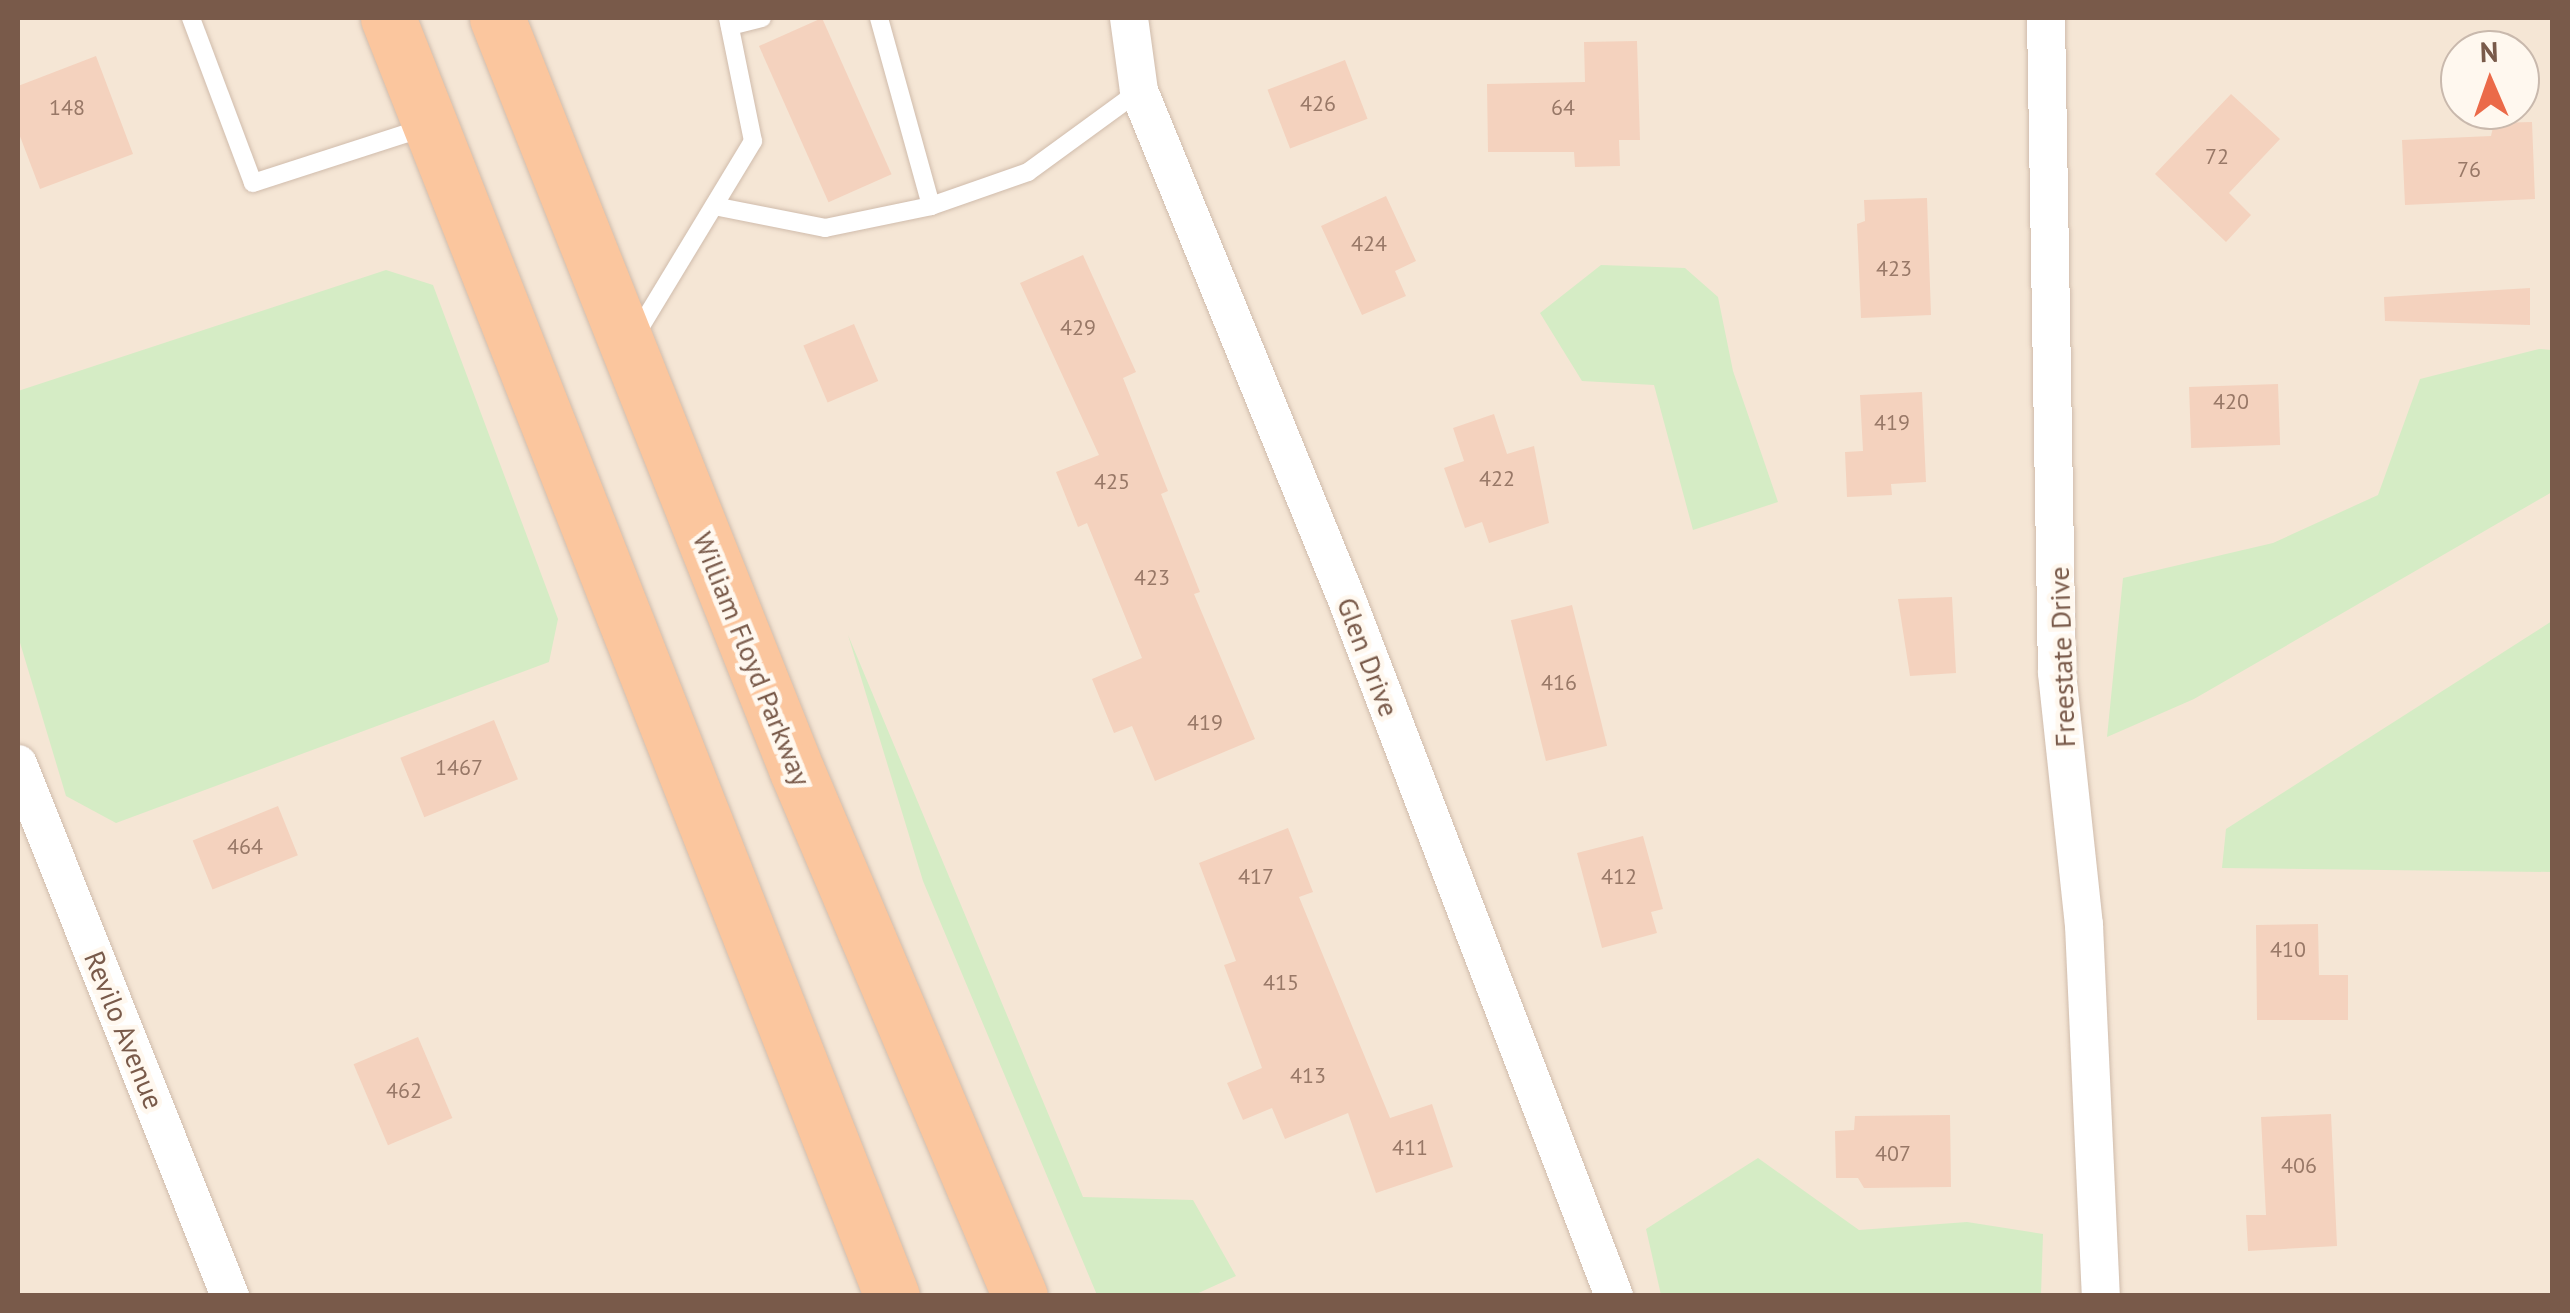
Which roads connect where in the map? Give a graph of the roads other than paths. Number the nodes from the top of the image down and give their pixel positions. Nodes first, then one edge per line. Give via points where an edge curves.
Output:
1 (190, 18) edge
2 (388, 18) edge
3 (497, 18) edge
4 (525, 18) edge
5 (762, 18) edge
6 (879, 18) edge
7 (1129, 18) edge
8 (2046, 18) edge
9 (728, 22) edge
10 (1138, 91) junction
11 (430, 126) junction
12 (545, 140) junction
13 (714, 206) junction
14 (931, 206) junction
15 (627, 350) junction
16 (18, 764) edge
17 (230, 1296) edge
18 (892, 1296) edge
19 (1020, 1296) edge
20 (1614, 1296) edge
21 (2101, 1296) edge

1 - 11 lane via 253,183
2 - 11 highway
3 - 12 highway, William Floyd Parkway
4 - 12 highway
5 - 9 lane
6 - 14 lane
7 - 10 street, Glen Drive
8 - 21 street, Freestate Drive via 2057,673 2084,925
9 - 13 lane via 753,141
10 - 14 lane via 1028,172
10 - 20 street, Glen Drive via 1347,600
11 - 18 highway
12 - 15 highway, William Floyd Parkway
13 - 14 lane via 825,228
13 - 15 lane
15 - 19 highway, William Floyd Parkway
16 - 17 street, Revilo Avenue

